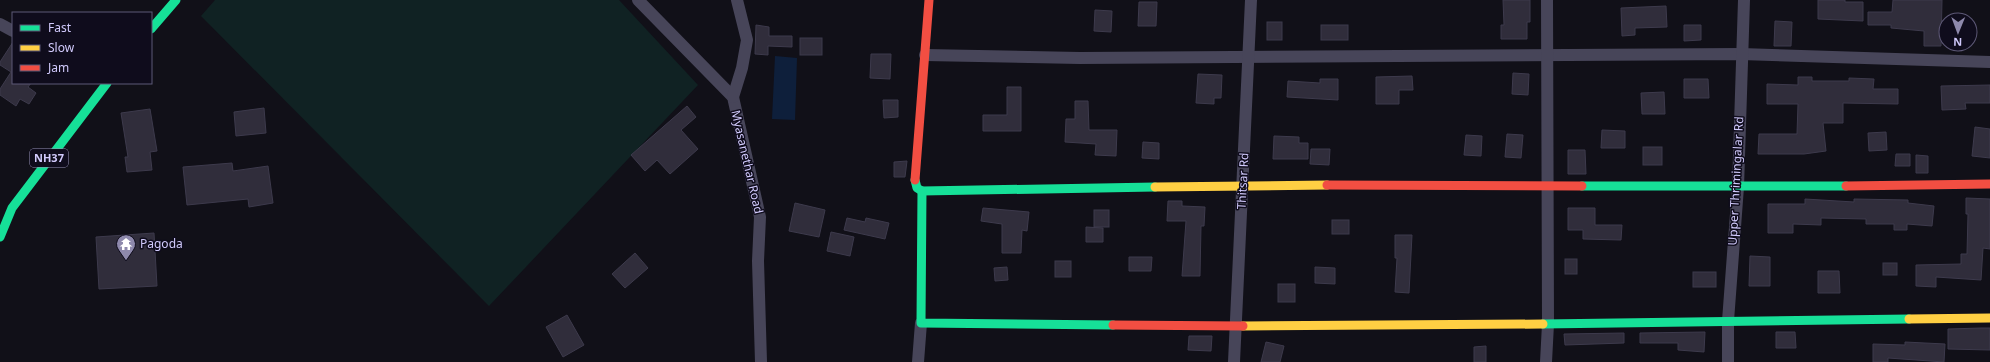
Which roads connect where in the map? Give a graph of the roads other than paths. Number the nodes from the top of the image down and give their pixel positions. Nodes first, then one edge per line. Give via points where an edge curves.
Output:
1 (176, 0) edge
2 (638, 0) edge
3 (737, 0) edge
4 (929, 0) edge
5 (1251, 0) edge
6 (1547, 0) edge
7 (1744, 0) edge
8 (0, 24) edge
9 (152, 28) edge
10 (12, 30) edge
11 (925, 54) junction
12 (1742, 54) junction
13 (1546, 55) junction
14 (1248, 56) junction
15 (1990, 62) edge
16 (104, 84) edge
17 (733, 98) junction
18 (1990, 184) edge
19 (1242, 185) junction
20 (1547, 186) junction
21 (1738, 187) junction
22 (922, 191) junction
23 (0, 201) edge
24 (16, 204) junction
25 (0, 237) edge
26 (1990, 318) edge
27 (1728, 321) junction
28 (921, 322) junction
29 (1548, 324) junction
30 (1236, 326) junction
31 (761, 362) edge
32 (918, 362) edge
33 (1234, 362) edge
34 (1546, 362) edge
35 (1728, 362) edge

1 - 9 main road
2 - 17 street, Myasanethar Road
3 - 17 street via 747,40
4 - 11 main road
5 - 14 street, Thitsar Rd
6 - 13 street
7 - 12 street, Upper Thrimingalar Rd
8 - 10 street
11 - 14 street via 1080,58
11 - 22 main road via 915,183
12 - 13 street
12 - 15 street
12 - 21 street, Upper Thrimingalar Rd
13 - 14 street
13 - 20 street
14 - 19 street, Thitsar Rd
16 - 24 main road, NH37
17 - 31 street, Myasanethar Road via 760,217 758,261
18 - 21 main road
19 - 20 main road
19 - 22 main road
19 - 30 street, Thitsar Rd
20 - 21 main road
20 - 29 street
21 - 27 street, Upper Thrimingalar Rd
22 - 28 main road
23 - 24 street
24 - 25 main road, NH37
26 - 27 main road
27 - 29 main road
27 - 35 street, Upper Thrimingalar Rd
28 - 30 main road
28 - 32 street
29 - 30 main road
29 - 34 street
30 - 33 street, Thitsar Rd

